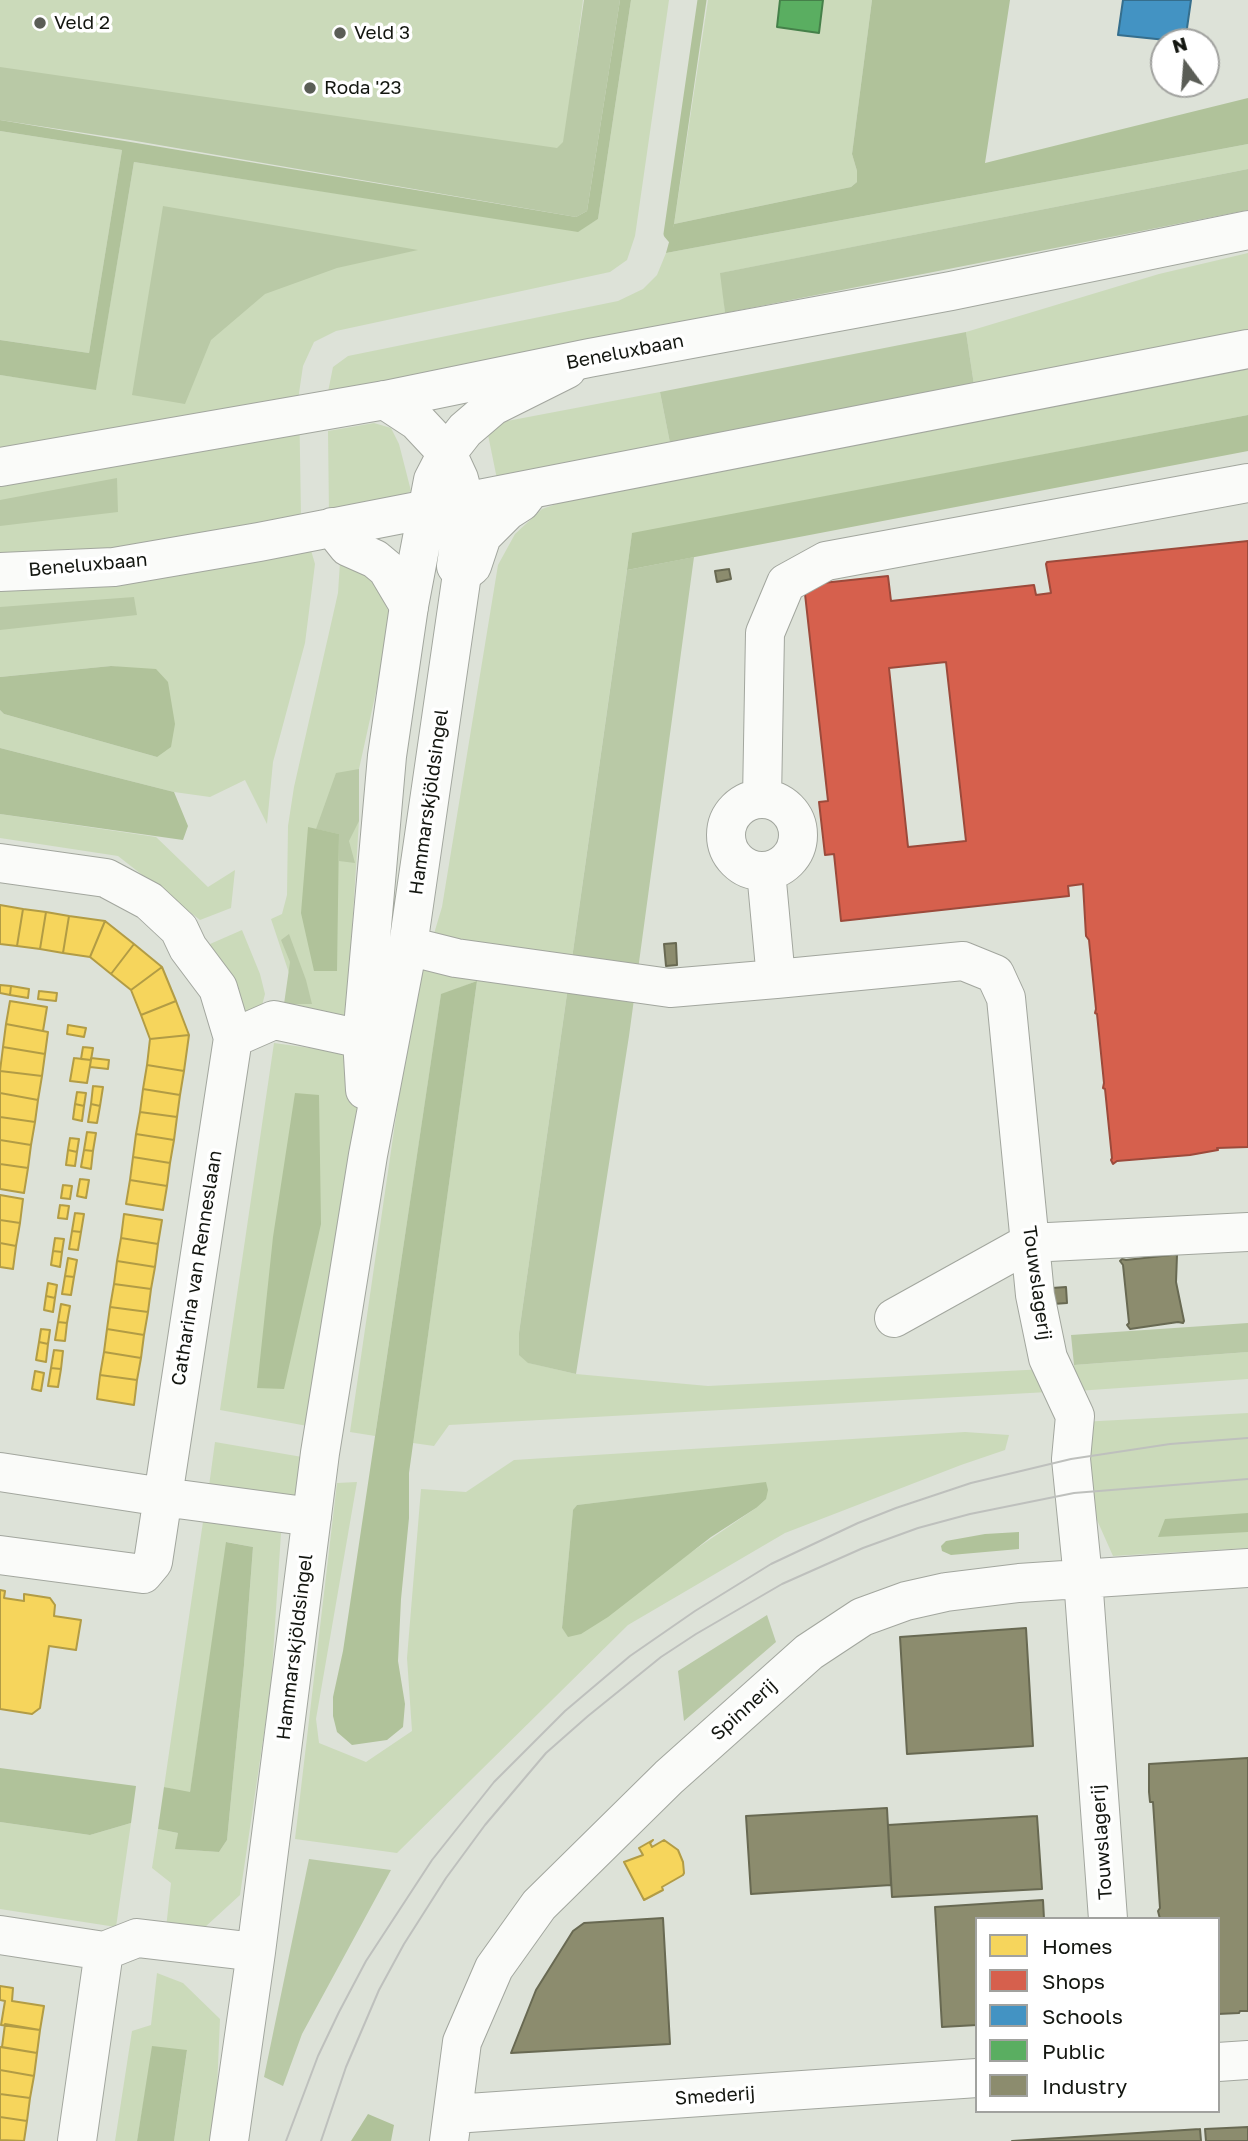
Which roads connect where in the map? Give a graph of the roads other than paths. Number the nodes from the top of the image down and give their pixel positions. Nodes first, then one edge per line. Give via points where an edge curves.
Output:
1 (1248, 230) edge
2 (1248, 349) edge
3 (589, 358) junction
4 (386, 400) junction
5 (447, 453) junction
6 (0, 467) edge
7 (1248, 483) edge
8 (532, 487) junction
9 (465, 502) junction
10 (428, 508) junction
11 (332, 527) junction
12 (0, 572) edge
13 (463, 575) junction
14 (409, 606) junction
15 (762, 799) junction
16 (0, 863) edge
17 (766, 872) junction
18 (408, 946) junction
19 (776, 979) junction
20 (233, 1038) junction
21 (375, 1042) junction
22 (1248, 1232) edge
23 (1030, 1244) junction
24 (894, 1318) dead end
25 (0, 1472) edge
26 (163, 1497) junction
27 (312, 1517) junction
28 (0, 1555) edge
29 (1248, 1568) edge
30 (1083, 1578) junction
31 (1108, 1917) edge
32 (0, 1935) edge
33 (104, 1951) junction
34 (256, 1952) junction
35 (1248, 2060) edge
36 (1220, 2062) edge
37 (975, 2078) edge
38 (452, 2128) edge
39 (77, 2141) edge
40 (229, 2141) edge

1 - 3 street, Beneluxbaan
2 - 8 street, Beneluxbaan
3 - 4 street, Beneluxbaan
3 - 5 street, Hammarskjöldsingel via 493,406
4 - 5 street, Hammarskjöldsingel via 417,421
4 - 6 street, Beneluxbaan
5 - 9 street, Hammarskjöldsingel
5 - 10 street, Hammarskjöldsingel via 433,480
7 - 15 street via 826,561 786,583 765,633
8 - 9 street, Beneluxbaan
8 - 13 street via 482,536 472,566
9 - 10 street, Beneluxbaan
9 - 13 street, Hammarskjöldsingel via 456,566
10 - 11 street, Beneluxbaan
10 - 14 street, Hammarskjöldsingel
11 - 12 street, Beneluxbaan via 114,567
11 - 14 street via 348,547 387,569
13 - 18 street, Hammarskjöldsingel
14 - 21 street, Hammarskjöldsingel via 387,755
15 - 17 street via 790,811 799,838 788,861
15 - 17 street via 747,802 733,813 725,834 727,846 740,864
16 - 20 street, Catharina van Renneslaan via 106,878 149,901 179,929 218,988
17 - 19 street
18 - 19 street, Touwslagerij via 456,958 670,988
18 - 21 street, Hammarskjöldsingel
19 - 23 street, Touwslagerij via 962,961 995,974 1006,998
20 - 21 street via 275,1020
20 - 26 street, Catharina van Renneslaan
21 - 27 street, Hammarskjöldsingel via 368,1154
22 - 23 street
23 - 24 street
23 - 30 street, Touwslagerij via 1048,1358 1075,1416 1071,1459
25 - 26 street
26 - 27 street
26 - 28 street, Catharina van Renneslaan via 153,1562 144,1574
27 - 34 street, Hammarskjöldsingel
29 - 30 street, Spinnerij
30 - 31 street, Touwslagerij
30 - 38 street, Spinnerij via 970,1589 906,1601 862,1617 809,1652 669,1777 539,1905 494,1968 462,2042
32 - 33 street
33 - 34 street via 137,1938
33 - 39 street
34 - 40 street, Hammarskjöldsingel
35 - 36 street
37 - 38 street, Smederij

